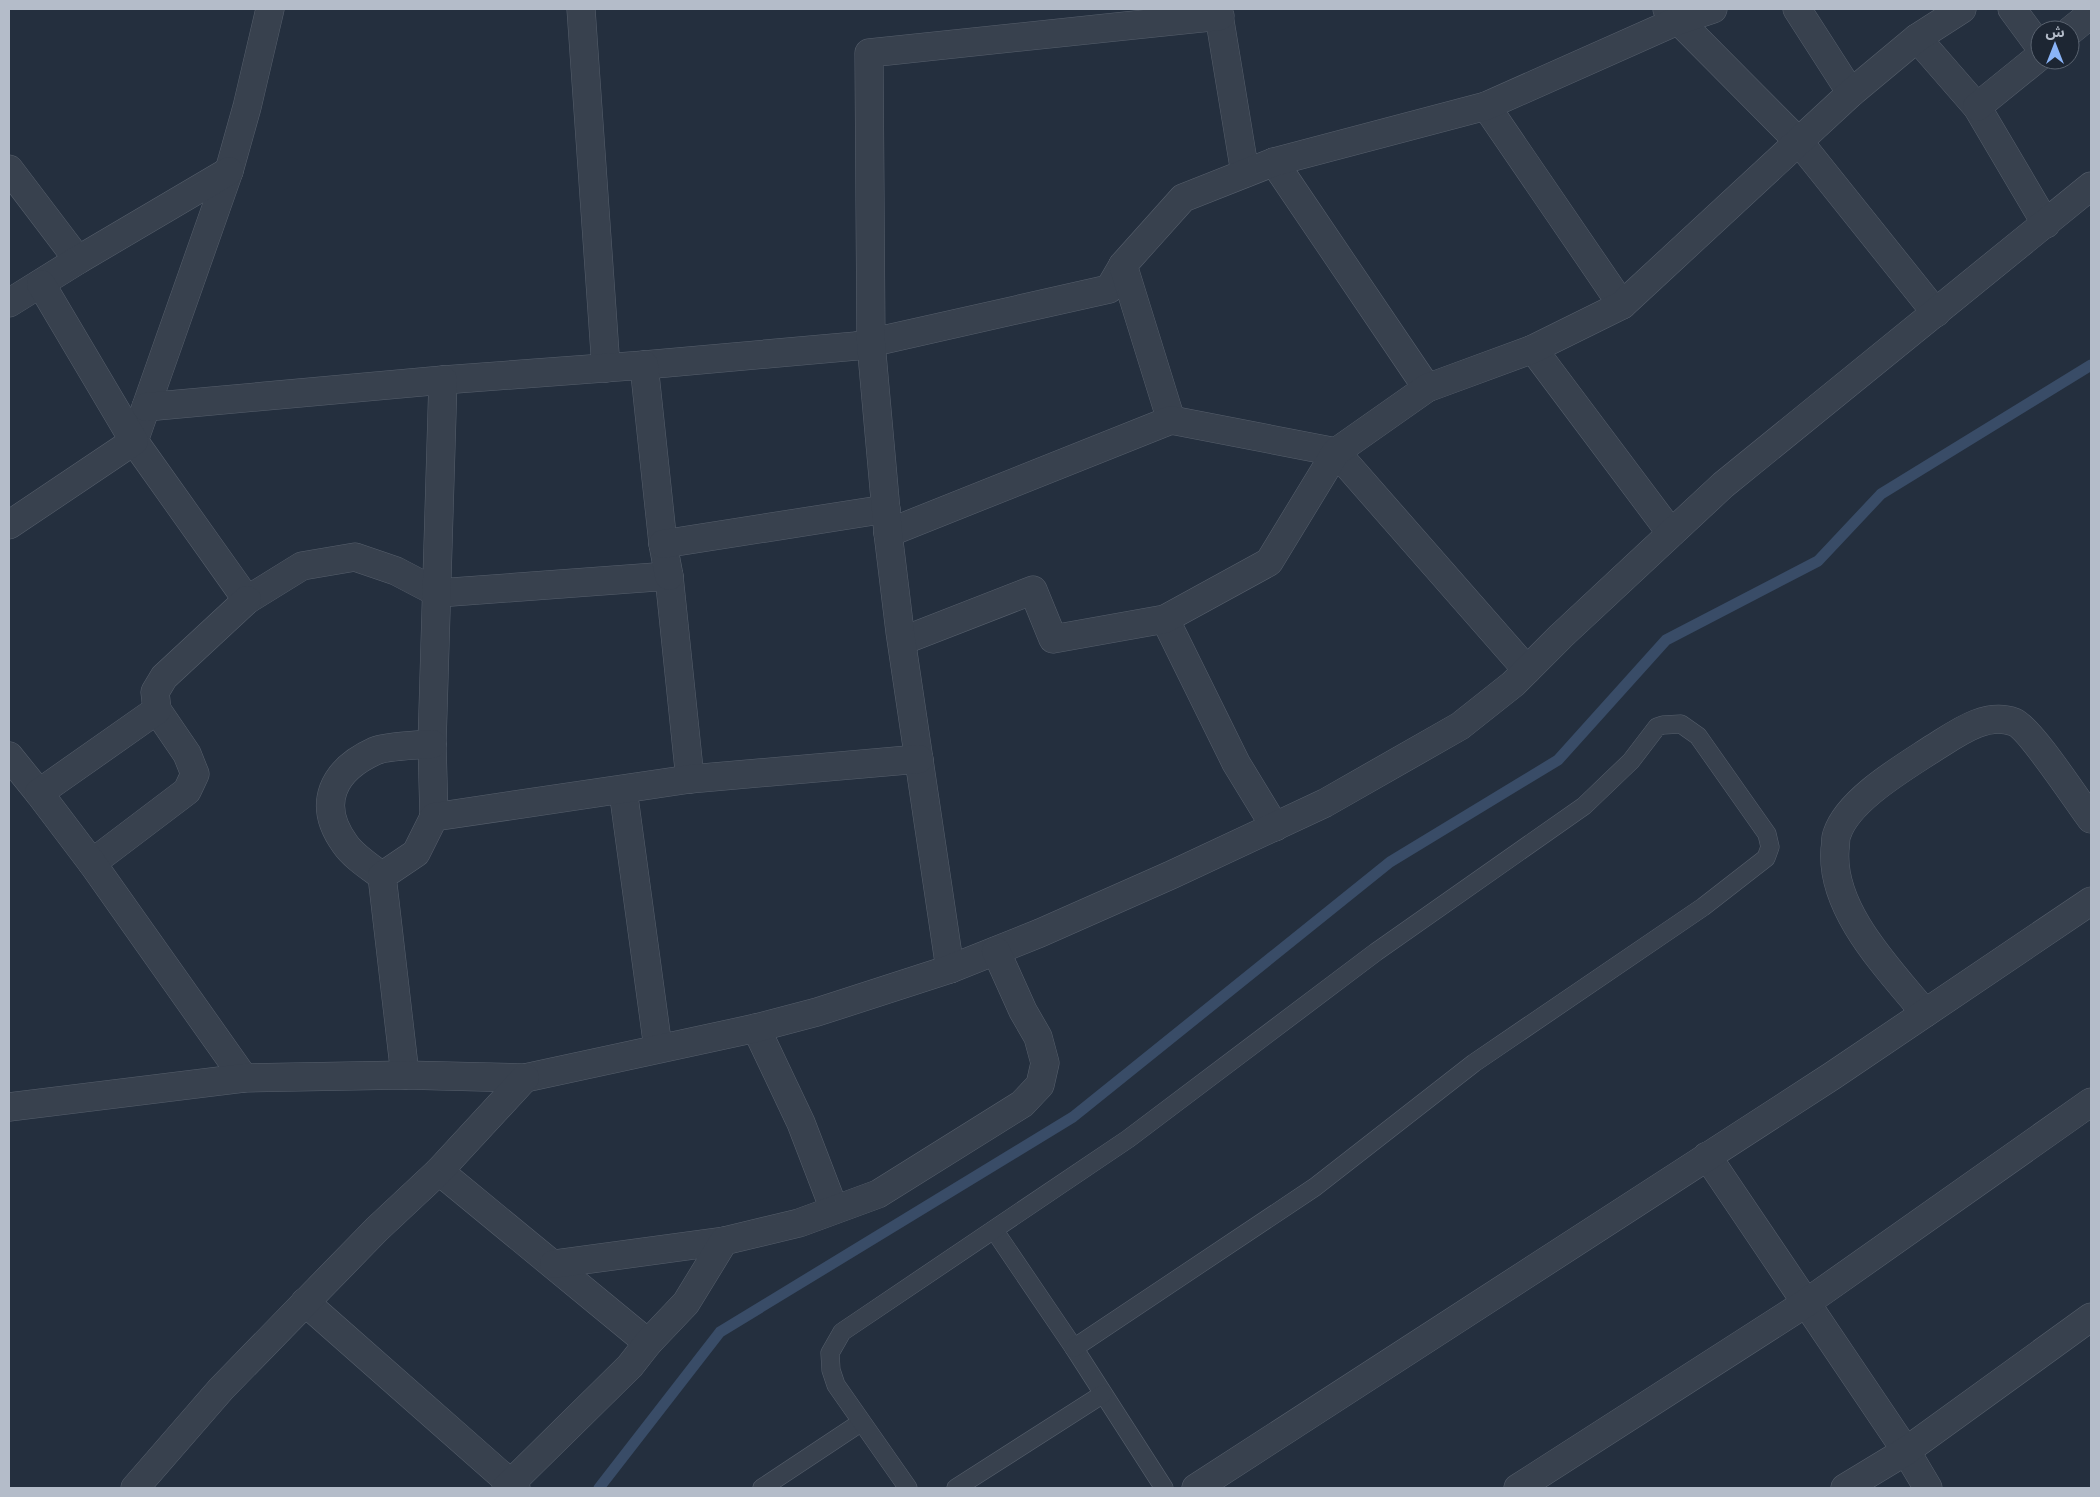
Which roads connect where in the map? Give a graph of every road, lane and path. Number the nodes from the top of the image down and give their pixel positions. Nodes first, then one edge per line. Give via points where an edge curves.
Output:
1 (270, 9) edge
2 (582, 9) edge
3 (1713, 9) edge
4 (1796, 9) edge
5 (1962, 9) edge
6 (2012, 9) edge
7 (1219, 13) edge
8 (2091, 14) edge
9 (1672, 15) edge
10 (2080, 23) edge
11 (2030, 33) edge
12 (1917, 38) junction
13 (2030, 64) edge
14 (1851, 93) junction
15 (1486, 106) junction
16 (1977, 107) junction
17 (1800, 143) junction
18 (1274, 162) junction
19 (9, 169) edge
20 (229, 171) junction
21 (1245, 173) junction
22 (2091, 186) edge
23 (2046, 224) junction
24 (78, 260) junction
25 (1124, 265) junction
26 (41, 284) junction
27 (9, 303) edge
28 (1622, 305) junction
29 (1936, 313) junction
30 (871, 343) junction
31 (1533, 349) junction
32 (644, 365) junction
33 (606, 368) junction
34 (443, 380) junction
35 (1427, 388) junction
36 (146, 407) junction
37 (1171, 420) junction
38 (134, 441) junction
39 (1336, 452) junction
40 (887, 521) junction
41 (9, 525) edge
42 (1671, 533) junction
43 (663, 544) junction
44 (670, 576) junction
45 (438, 593) junction
46 (247, 600) junction
47 (1165, 619) junction
48 (902, 641) junction
49 (1527, 670) junction
50 (157, 710) junction
51 (432, 744) junction
52 (9, 756) edge
53 (919, 759) junction
54 (690, 779) junction
55 (623, 790) junction
56 (39, 793) junction
57 (434, 817) junction
58 (2091, 819) edge
59 (1275, 827) junction
60 (92, 863) junction
61 (382, 876) junction
62 (2091, 901) edge
63 (996, 951) junction
64 (950, 969) junction
65 (1926, 1013) junction
66 (756, 1028) junction
67 (658, 1048) junction
68 (405, 1075) junction
69 (244, 1078) junction
70 (525, 1078) junction
71 (2091, 1102) edge
72 (9, 1106) edge
73 (1708, 1156) junction
74 (439, 1171) junction
75 (834, 1209) junction
76 (994, 1230) junction
77 (724, 1241) junction
78 (554, 1264) junction
79 (305, 1302) junction
80 (1806, 1303) junction
81 (2091, 1317) edge
82 (648, 1343) junction
83 (1074, 1348) junction
84 (1103, 1394) junction
85 (860, 1423) junction
86 (1906, 1451) junction
87 (511, 1487) edge
88 (135, 1488) edge
89 (762, 1488) edge
90 (908, 1488) edge
91 (956, 1488) edge
92 (1164, 1488) edge
93 (1196, 1488) edge
94 (1518, 1488) edge
95 (1845, 1488) edge
96 (1928, 1488) edge

1 - 20 street
2 - 33 street
3 - 9 street
4 - 14 street
5 - 12 street
6 - 11 street
7 - 21 street
7 - 30 street via 870,53
8 - 10 street
9 - 15 street
9 - 17 street
12 - 14 street
12 - 16 street
13 - 16 street
14 - 17 street
15 - 18 street
15 - 28 street
16 - 23 street
17 - 28 street
17 - 29 street
18 - 21 street
18 - 35 street
19 - 24 street
20 - 24 street
20 - 36 street
21 - 25 street via 1183,198
22 - 23 street
23 - 29 street
24 - 26 street
25 - 30 street via 1108,289
25 - 37 street
26 - 27 street
26 - 38 street
28 - 31 street
29 - 42 street via 1723,485
30 - 32 street
30 - 40 street
31 - 35 street
31 - 42 street
32 - 33 street
32 - 43 street
33 - 34 street
34 - 36 street
34 - 45 street
35 - 39 street
36 - 38 street
37 - 39 street
37 - 40 street
38 - 41 street
38 - 46 street
39 - 47 street via 1270,562
39 - 49 street
40 - 43 street
40 - 48 street
42 - 49 street
43 - 44 street
44 - 45 street
44 - 54 street
45 - 46 street via 396,571 355,557 302,566
45 - 51 street
46 - 50 street via 164,677 155,692
47 - 48 street via 1053,639 1034,590
47 - 59 street via 1236,763
48 - 53 street
49 - 59 street via 1460,726 1326,803
50 - 56 street
50 - 60 street via 187,754 196,774 187,791
51 - 57 street
51 - 61 street via 376,750 342,772 330,796 330,817 345,845
52 - 56 street
53 - 54 street
53 - 64 street
54 - 55 street
55 - 57 street
55 - 67 street
56 - 60 street
57 - 61 street via 416,853
58 - 65 street via 2036,743 2016,722 1996,718 1966,728 1883,780 1850,812 1836,834 1834,862 1841,895 1871,946
59 - 63 street
60 - 69 street
61 - 68 street
62 - 65 street
63 - 64 street
63 - 75 street via 1038,1037 1045,1062 1040,1085 1022,1104 933,1162 878,1194
64 - 66 street
65 - 73 street
66 - 67 street
66 - 75 street via 801,1123
67 - 70 street
68 - 69 street
68 - 70 street
69 - 72 street
70 - 74 street
71 - 80 street
73 - 80 street
73 - 93 street
74 - 78 street
74 - 79 street
75 - 77 street via 798,1223
76 - 83 lane
76 - 83 lane via 1128,1140 1376,952 1584,806 1631,761 1657,727 1681,724 1698,736 1767,834 1770,847 1766,858 1710,902 1474,1062 1315,1187
76 - 85 lane via 842,1332 830,1353 831,1370 836,1385
77 - 78 street
77 - 82 street via 686,1303
78 - 82 street
79 - 87 street
79 - 88 street via 221,1389
80 - 86 street
80 - 94 street
81 - 86 street
82 - 87 street via 630,1366
83 - 84 lane
84 - 91 lane
84 - 92 lane
85 - 89 lane
85 - 90 lane
86 - 95 street
86 - 96 street

